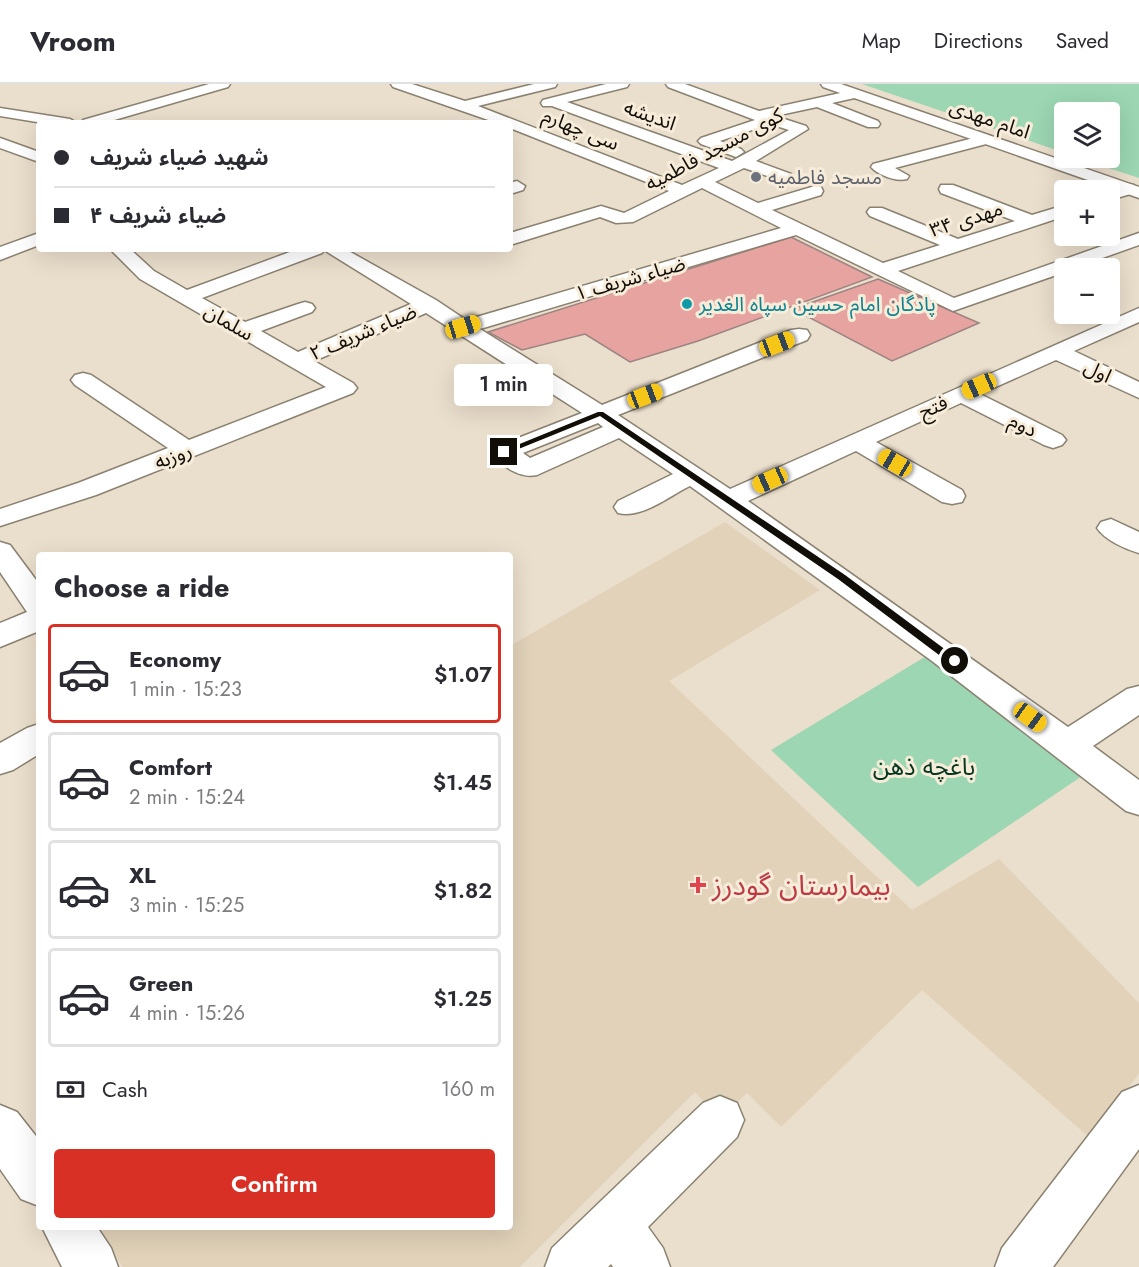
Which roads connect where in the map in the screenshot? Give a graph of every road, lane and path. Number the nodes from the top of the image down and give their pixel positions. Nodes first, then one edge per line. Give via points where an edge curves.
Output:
1 (223, 84) edge
2 (398, 84) edge
3 (550, 84) edge
4 (621, 84) edge
5 (673, 84) edge
6 (828, 84) edge
7 (725, 87) dead end
8 (695, 93) junction
9 (854, 94) junction
10 (554, 102) junction
11 (817, 102) junction
12 (464, 105) junction
13 (3, 114) edge
14 (496, 118) junction
15 (763, 118) junction
16 (48, 120) edge
17 (98, 120) edge
18 (501, 120) edge
19 (713, 124) dead end
20 (873, 124) dead end
21 (513, 125) edge
22 (734, 130) junction
23 (985, 140) junction
24 (0, 143) edge
25 (36, 156) edge
26 (742, 162) junction
27 (901, 176) dead end
28 (785, 177) dead end
29 (702, 182) junction
30 (947, 189) dead end
31 (683, 191) junction
32 (815, 191) dead end
33 (1134, 191) edge
34 (756, 209) junction
35 (876, 212) dead end
36 (1054, 214) edge
37 (1032, 221) junction
38 (797, 229) junction
39 (513, 237) edge
40 (1139, 239) edge
41 (36, 240) edge
42 (957, 246) junction
43 (122, 252) edge
44 (307, 252) edge
45 (337, 252) edge
46 (0, 254) edge
47 (881, 270) junction
48 (186, 297) junction
49 (429, 304) junction
50 (305, 308) dead end
51 (1139, 314) edge
52 (463, 327) junction
53 (244, 330) junction
54 (800, 335) dead end
55 (1056, 351) junction
56 (297, 360) junction
57 (83, 380) dead end
58 (345, 388) joint
59 (1139, 391) edge
60 (961, 394) junction
61 (610, 420) junction
62 (1053, 440) dead end
63 (856, 441) junction
64 (188, 450) junction
65 (691, 475) junction
66 (952, 496) dead end
67 (727, 500) junction
68 (628, 507) dead end
69 (0, 518) edge
70 (1111, 528) dead end
71 (1139, 544) edge
72 (0, 551) edge
73 (36, 602) edge
74 (36, 620) edge
75 (0, 636) edge
76 (1139, 698) edge
77 (36, 739) edge
78 (1068, 745) junction
79 (0, 760) edge
80 (1139, 800) edge
81 (1139, 1109) edge
82 (720, 1120) dead end
83 (0, 1129) edge
84 (36, 1177) edge
85 (615, 1223) junction
86 (70, 1230) edge
87 (92, 1267) edge
88 (571, 1267) edge
89 (644, 1267) edge
90 (1021, 1267) edge

1 - 17 street
2 - 12 street, سی چهارم
3 - 12 street
4 - 10 street
5 - 8 street
6 - 9 street, امام مهدی
7 - 8 street
8 - 15 street
9 - 11 street, کوی مسجد فاطمیه
9 - 23 street, امام مهدی
10 - 14 street
10 - 26 street, اندیشه
11 - 15 street, کوی مسجد فاطمیه
11 - 20 street
12 - 14 street, سی چهارم
13 - 16 street
14 - 18 street, سی چهارم
15 - 22 street
15 - 26 street, کوی مسجد فاطمیه via 801,129
19 - 22 street
21 - 31 street, سی چهارم
22 - 26 street via 706,141
23 - 27 street via 879,167
23 - 33 street, امام مهدی
24 - 25 street
26 - 28 street
26 - 29 street, کوی مسجد فاطمیه
29 - 31 street, کوی مسجد فاطمیه
29 - 34 street
30 - 37 street
31 - 39 street, کوی مسجد فاطمیه via 627,218 601,211
32 - 34 street
34 - 38 street
35 - 42 street
36 - 37 street, مهدی ۳۴
37 - 42 street, مهدی ۳۴
38 - 47 street
38 - 52 street, ضیاء شریف ۱
40 - 47 street via 956,305
41 - 46 street
42 - 47 street, مهدی ۳۴
43 - 48 street, سلمان via 147,275
44 - 48 street
45 - 49 street
48 - 53 street, سلمان
49 - 52 street
49 - 56 street, ضیاء شریف ۲
50 - 53 street
51 - 55 street, فتح
52 - 61 street
53 - 56 street, سلمان
54 - 61 street
55 - 59 street, اول
55 - 60 street, فتح
56 - 58 street, سلمان
57 - 64 street
58 - 64 street, روزبه
60 - 62 street, دوم
60 - 63 street, فتح
61 - 65 street
63 - 66 street
63 - 67 street, فتح
64 - 69 street, روزبه
65 - 67 street
65 - 68 street
67 - 78 street via 842,577
70 - 71 street
72 - 73 street
74 - 75 street
76 - 78 street
77 - 79 street
78 - 80 street
81 - 90 street
82 - 85 street
83 - 84 street
85 - 88 street
85 - 89 street
86 - 87 street

